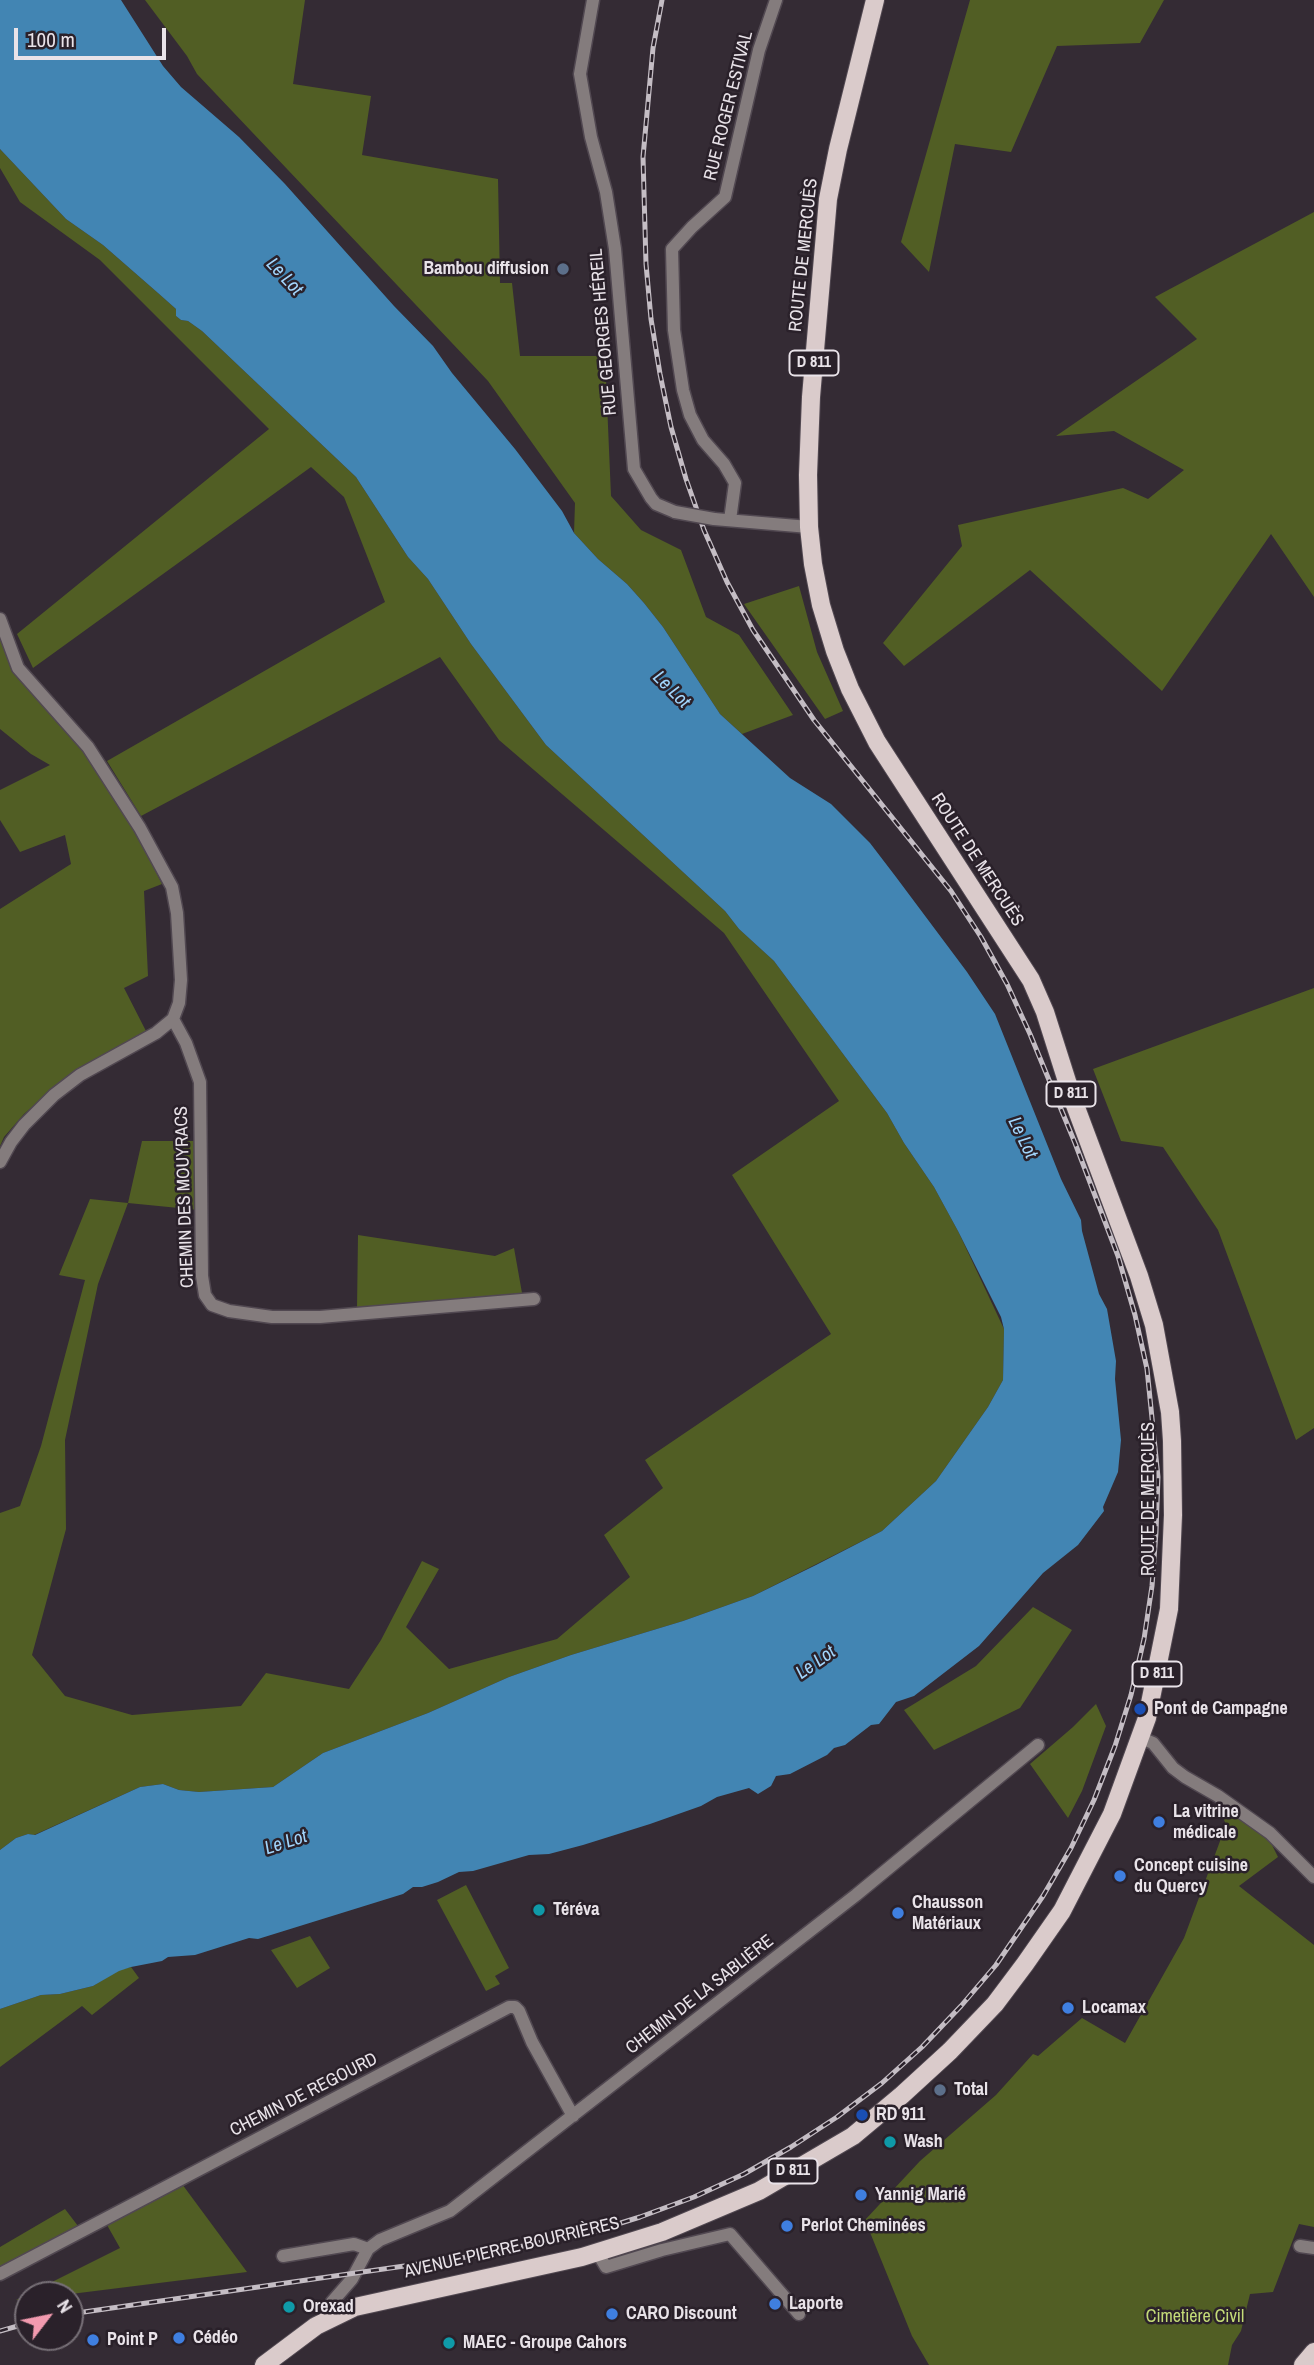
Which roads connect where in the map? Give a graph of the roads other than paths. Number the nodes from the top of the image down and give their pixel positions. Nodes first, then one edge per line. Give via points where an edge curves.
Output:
1 (593, 0) edge
2 (776, 0) edge
3 (875, 0) edge
4 (730, 520) junction
5 (809, 527) junction
6 (0, 619) edge
7 (173, 1019) junction
8 (0, 1162) edge
9 (534, 1299) dead end
10 (1142, 1738) junction
11 (1038, 1745) dead end
12 (1314, 1877) edge
13 (573, 2116) junction
14 (1300, 2246) dead end
15 (1314, 2248) edge
16 (368, 2249) junction
17 (597, 2252) junction
18 (283, 2256) dead end
19 (0, 2274) edge
20 (352, 2279) junction
21 (355, 2307) junction
22 (799, 2314) dead end
23 (329, 2318) junction
24 (1314, 2352) edge
25 (264, 2365) edge
26 (1303, 2365) edge

1 - 4 street, RUE GEORGES HÉREIL, bridge via 580,74 615,249 634,468 656,504 675,512
2 - 4 street, RUE ROGER ESTIVAL via 759,50 725,197 672,249 674,330 683,390 690,415 735,483
3 - 5 main road, ROUTE DE MERCUÈS / D 811 via 828,199 811,397
4 - 5 street, RUE GEORGES HÉREIL
5 - 10 main road, ROUTE DE MERCUÈS / D 811 via 821,605 850,689 877,742 1031,980 1154,1325 1170,1412 1173,1515 1169,1609
6 - 7 street via 18,668 88,747 172,887 181,980
7 - 8 street via 54,1095 24,1125
7 - 9 street, CHEMIN DES MOUYRACS via 200,1082 202,1276 212,1305 272,1317 320,1317
10 - 12 street via 1153,1743 1185,1777 1270,1833
10 - 17 main road, AVENUE PIERRE BOURRIÈRES / D 811 via 1112,1815 1062,1911 995,2004 930,2071 853,2136 759,2191 662,2232
11 - 13 street, CHEMIN DE LA SABLIÈRE via 856,1895
13 - 16 street, CHEMIN DE LA SABLIÈRE via 450,2211
13 - 19 street, CHEMIN DE REGOURD via 519,2011 509,2007
14 - 15 street
16 - 18 street via 354,2245
16 - 20 street
17 - 21 main road, AVENUE PIERRE BOURRIÈRES / D 811
17 - 22 street via 606,2267 730,2234
20 - 21 street
20 - 23 street via 332,2302
21 - 23 main road, AVENUE PIERRE BOURRIÈRES / D 811
23 - 25 main road, AVENUE PIERRE BOURRIÈRES / D 811
24 - 26 main road

